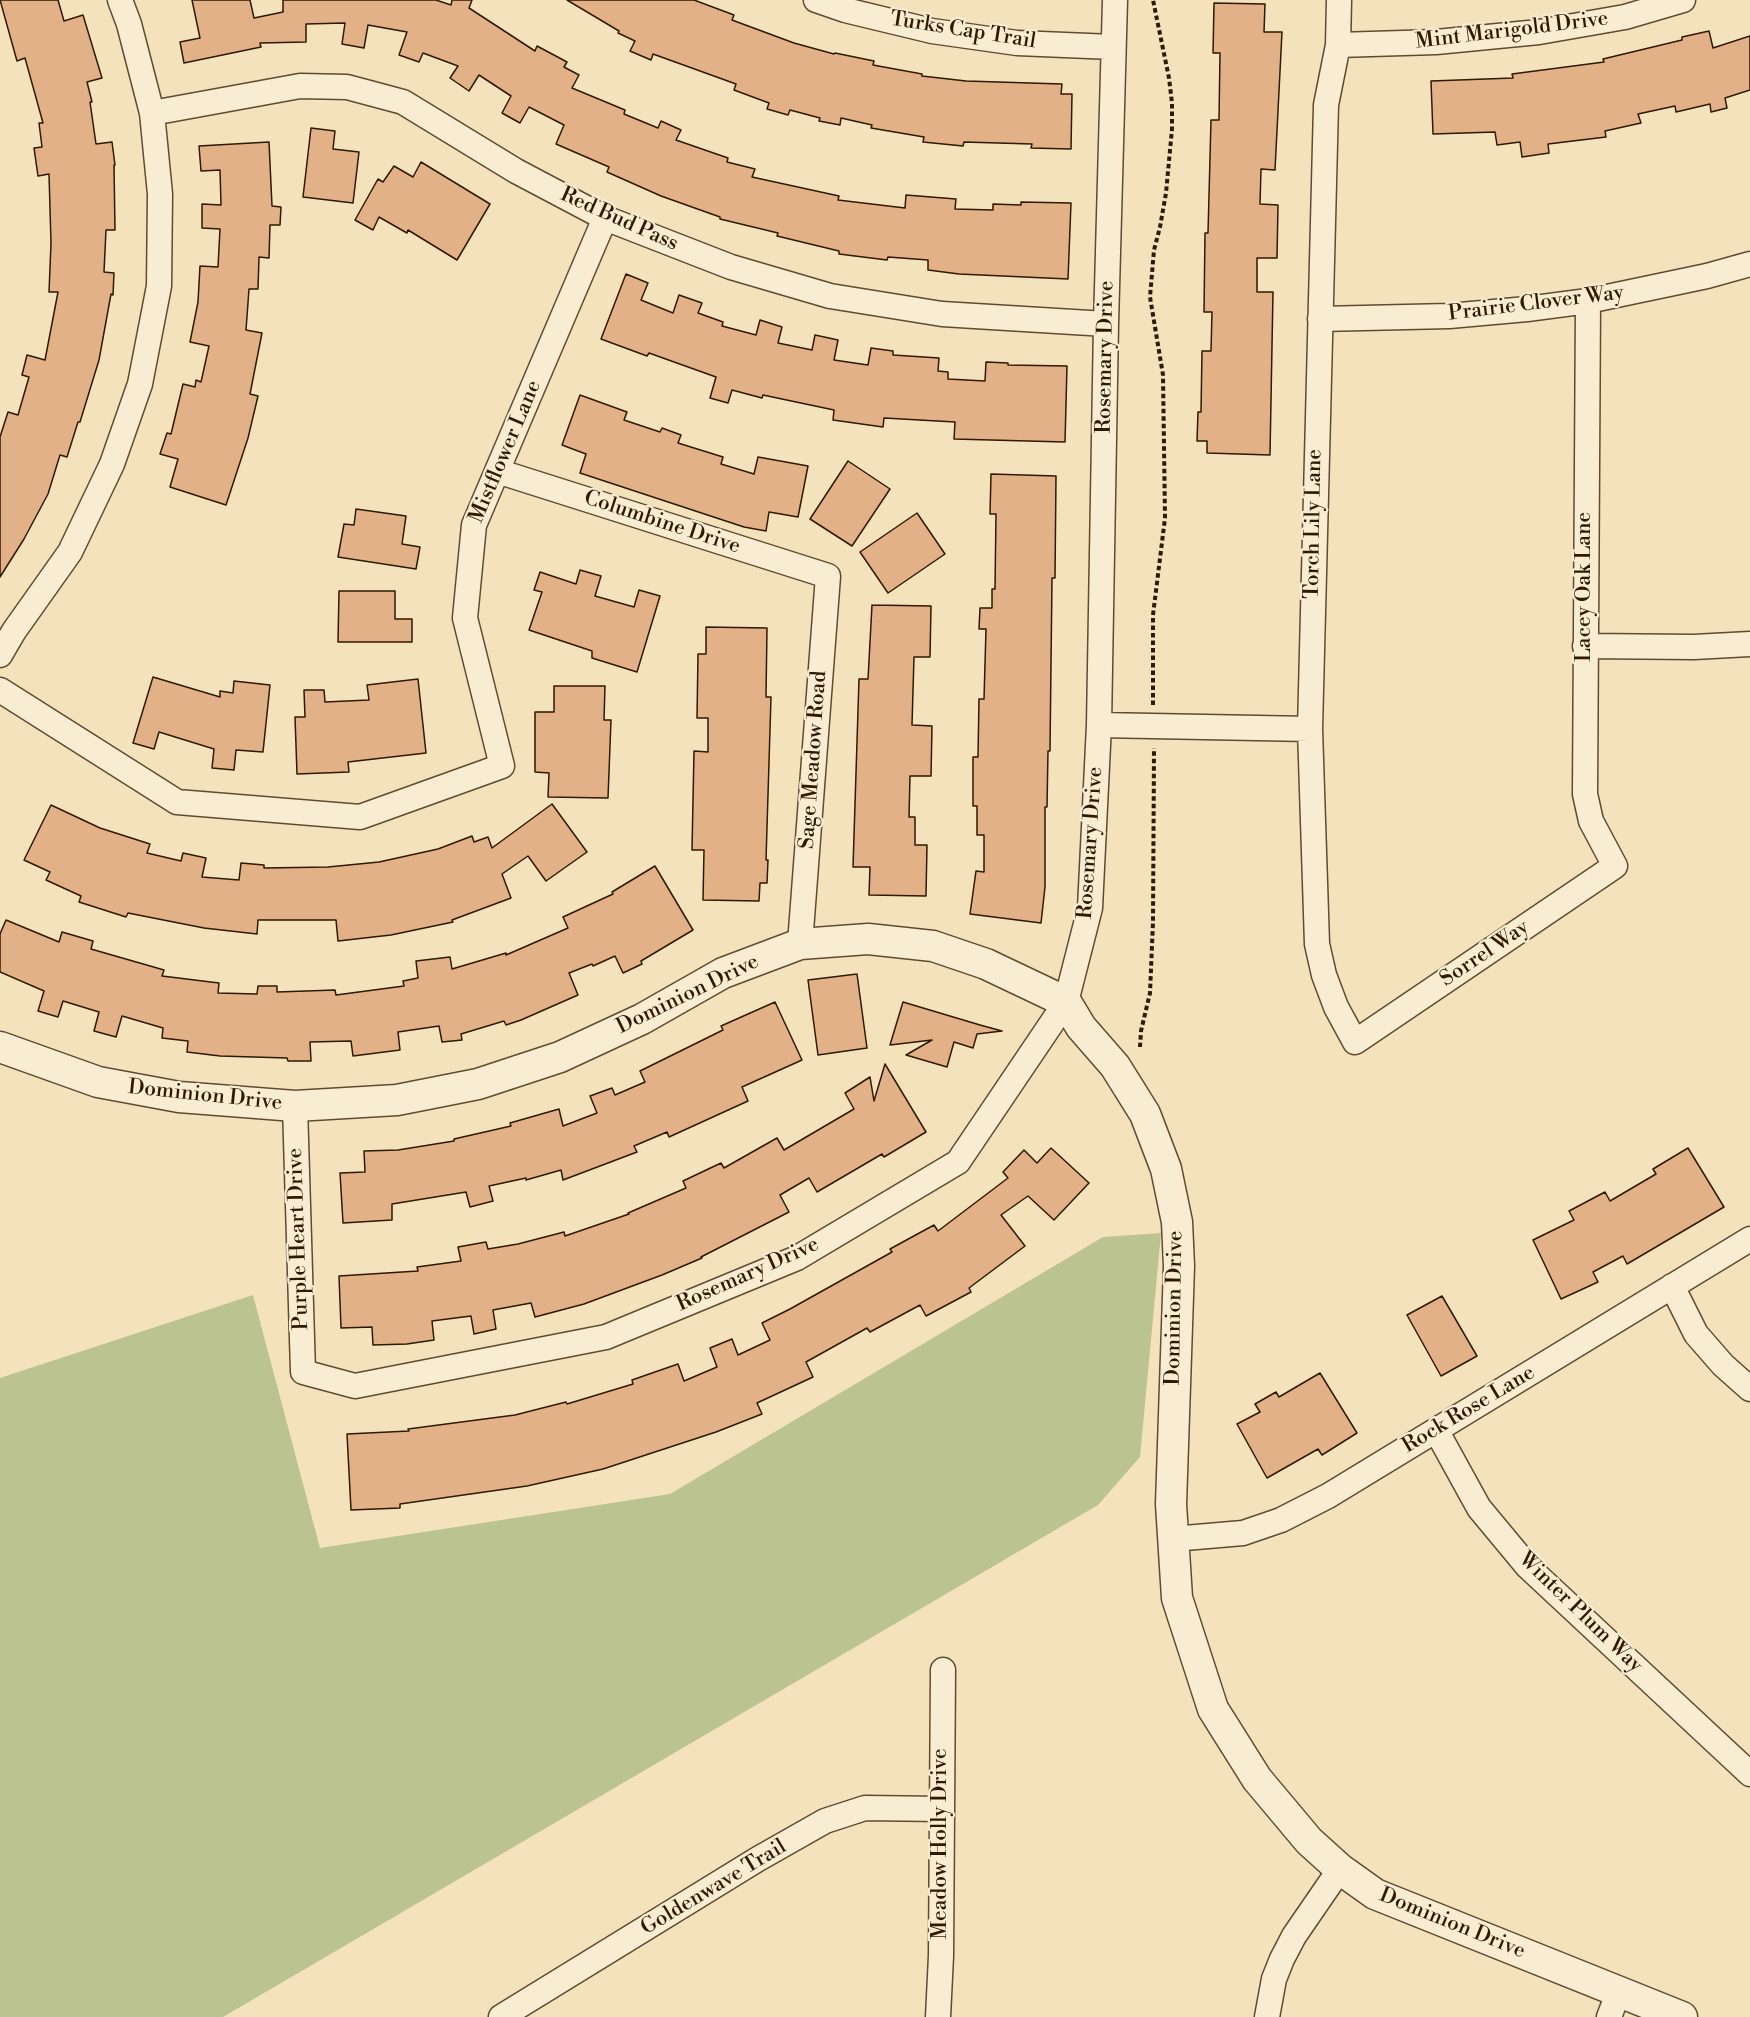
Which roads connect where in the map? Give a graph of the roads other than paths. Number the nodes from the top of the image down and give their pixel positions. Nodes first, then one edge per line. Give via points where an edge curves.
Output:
1 (120, 0) edge
2 (816, 0) edge
3 (1115, 0) edge
4 (1339, 0) edge
5 (1683, 0) edge
6 (1338, 45) junction
7 (1113, 47) junction
8 (152, 113) junction
9 (605, 218) junction
10 (1750, 264) edge
11 (1588, 300) junction
12 (1320, 319) junction
13 (1106, 324) junction
14 (497, 471) junction
15 (828, 576) joint
16 (1750, 644) edge
17 (1585, 646) junction
18 (0, 656) edge
19 (0, 690) edge
20 (1099, 725) junction
21 (1310, 729) junction
22 (1615, 866) joint
23 (800, 944) junction
24 (1066, 1002) junction
25 (1355, 1042) joint
26 (0, 1047) edge
27 (295, 1106) junction
28 (1750, 1239) edge
29 (1672, 1286) junction
30 (303, 1372) joint
31 (1750, 1389) edge
32 (1436, 1430) junction
33 (1173, 1539) junction
34 (943, 1670) dead end
35 (1750, 1774) edge
36 (942, 1809) junction
37 (1340, 1869) junction
38 (1614, 2004) edge
39 (501, 2017) edge
40 (938, 2017) edge
41 (1267, 2017) edge
42 (1682, 2017) edge

1 - 8 street
2 - 7 street, Turks Cap Trail via 932,31 1017,43
3 - 7 street, Rosemary Drive
4 - 6 street, Torch Lily Lane
5 - 6 street, Mint Marigold Drive via 1625,17 1539,32 1436,42
6 - 12 street, Torch Lily Lane via 1326,105
7 - 13 street, Rosemary Drive
8 - 9 street, Red Bud Pass via 300,86 347,87 403,102 516,171
8 - 18 street via 160,194 159,286 140,384 112,464 70,552
9 - 13 street, Red Bud Pass via 731,267 830,296 942,315
9 - 14 street, Mistflower Lane
10 - 11 street, Prairie Clover Way
11 - 12 street, Prairie Clover Way via 1449,316
11 - 17 street, Lacey Oak Lane
12 - 21 street, Torch Lily Lane
13 - 20 street, Rosemary Drive
14 - 15 street, Columbine Drive
14 - 19 street, Mistflower Lane via 474,525 465,618 502,766 360,817 177,802
15 - 23 street, Sage Meadow Road
16 - 17 street
17 - 22 street, Lacey Oak Lane via 1585,794 1591,821
20 - 21 street
20 - 24 street, Rosemary Drive via 1090,908
21 - 25 street, Torch Lily Lane via 1317,944 1336,1007
22 - 25 street, Sorrel Way
23 - 24 street, Dominion Drive via 868,939 933,946 986,964
23 - 27 street, Dominion Drive via 723,973 642,1019 560,1057 478,1084 397,1100
24 - 30 street, Rosemary Drive via 958,1162 797,1258 606,1337 355,1386
24 - 33 street, Dominion Drive via 1081,1027 1115,1066 1145,1114 1166,1169 1173,1201 1179,1266
26 - 27 street, Dominion Drive via 98,1082 179,1097
27 - 30 street, Purple Heart Drive
28 - 29 street, Rock Rose Lane
29 - 31 street via 1696,1334
29 - 32 street, Rock Rose Lane
32 - 33 street, Rock Rose Lane via 1281,1520 1243,1533
32 - 35 street, Winter Plum Way via 1479,1508 1528,1567
33 - 37 street, Dominion Drive via 1177,1598 1213,1709 1257,1779 1309,1840
34 - 36 street, Meadow Holly Drive
36 - 39 street, Goldenwave Trail via 866,1808 825,1821
36 - 40 street, Meadow Holly Drive
37 - 38 street, Dominion Drive via 1376,1894
37 - 41 street via 1282,1959
38 - 42 street, Dominion Drive

